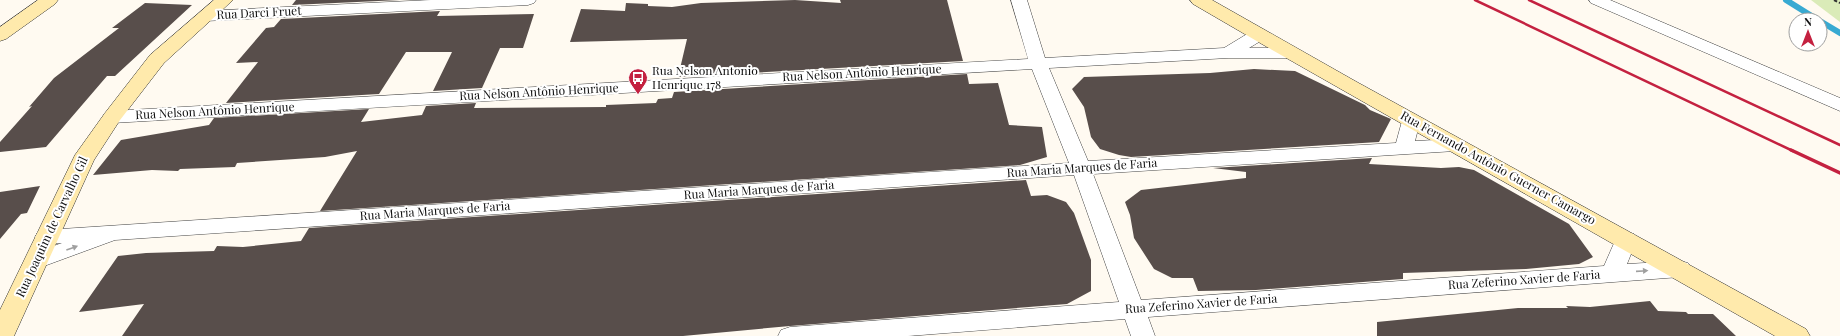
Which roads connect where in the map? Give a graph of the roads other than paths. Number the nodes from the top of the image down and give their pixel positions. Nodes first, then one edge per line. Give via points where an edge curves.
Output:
1 (50, 0) edge
2 (224, 0) edge
3 (528, 0) edge
4 (1019, 0) edge
5 (1199, 0) edge
6 (1597, 0) edge
7 (205, 16) junction
8 (0, 35) edge
9 (1258, 35) junction
10 (1228, 53) junction
11 (1288, 53) junction
12 (1038, 63) junction
13 (1840, 105) edge
14 (112, 117) junction
15 (1411, 121) junction
16 (1454, 145) junction
17 (1404, 148) junction
18 (1081, 168) junction
19 (113, 233) junction
20 (46, 237) junction
21 (1626, 239) junction
22 (36, 261) junction
23 (1680, 269) junction
24 (1612, 273) junction
25 (1132, 309) junction
26 (1, 336) edge
27 (790, 336) edge
28 (1143, 336) edge
29 (1797, 336) edge

1 - 8 street
2 - 7 street, Rua Joaquim de Carvalho Gil
3 - 7 street, Rua Darci Fruet
4 - 12 street
5 - 9 street, Rua Fernando Antônio Guerner Camargo
6 - 13 street
7 - 14 street, Rua Joaquim de Carvalho Gil via 157,59
9 - 10 street, Rua Nelson Antônio Henrique
9 - 11 street, Rua Fernando Antônio Guerner Camargo
10 - 11 street, Rua Nelson Antônio Henrique
10 - 12 street, Rua Nelson Antônio Henrique
11 - 15 street, Rua Fernando Antônio Guerner Camargo
12 - 14 street, Rua Nelson Antônio Henrique
12 - 18 street
14 - 20 street, Rua Joaquim de Carvalho Gil via 83,160
15 - 16 street, Rua Fernando Antônio Guerner Camargo
15 - 17 street
16 - 17 street, Rua Maria Marques de Faria
16 - 21 street, Rua Fernando Antônio Guerner Camargo
17 - 18 street, Rua Maria Marques de Faria
18 - 19 street, Rua Maria Marques de Faria
18 - 25 street
19 - 20 street, Rua Maria Marques de Faria
22 -> 19 street, Rua Maria Marques de Faria
20 - 22 street, Rua Joaquim de Carvalho Gil
21 - 23 street, Rua Fernando Antônio Guerner Camargo
21 - 24 street, Rua Zeferino Xavier de Faria
22 - 26 street, Rua Joaquim de Carvalho Gil
24 -> 23 street, Rua Zeferino Xavier de Faria
23 - 29 street, Rua Fernando Antônio Guerner Camargo
24 - 25 street, Rua Zeferino Xavier de Faria
25 - 27 street, Rua Zeferino Xavier de Faria
25 - 28 street

